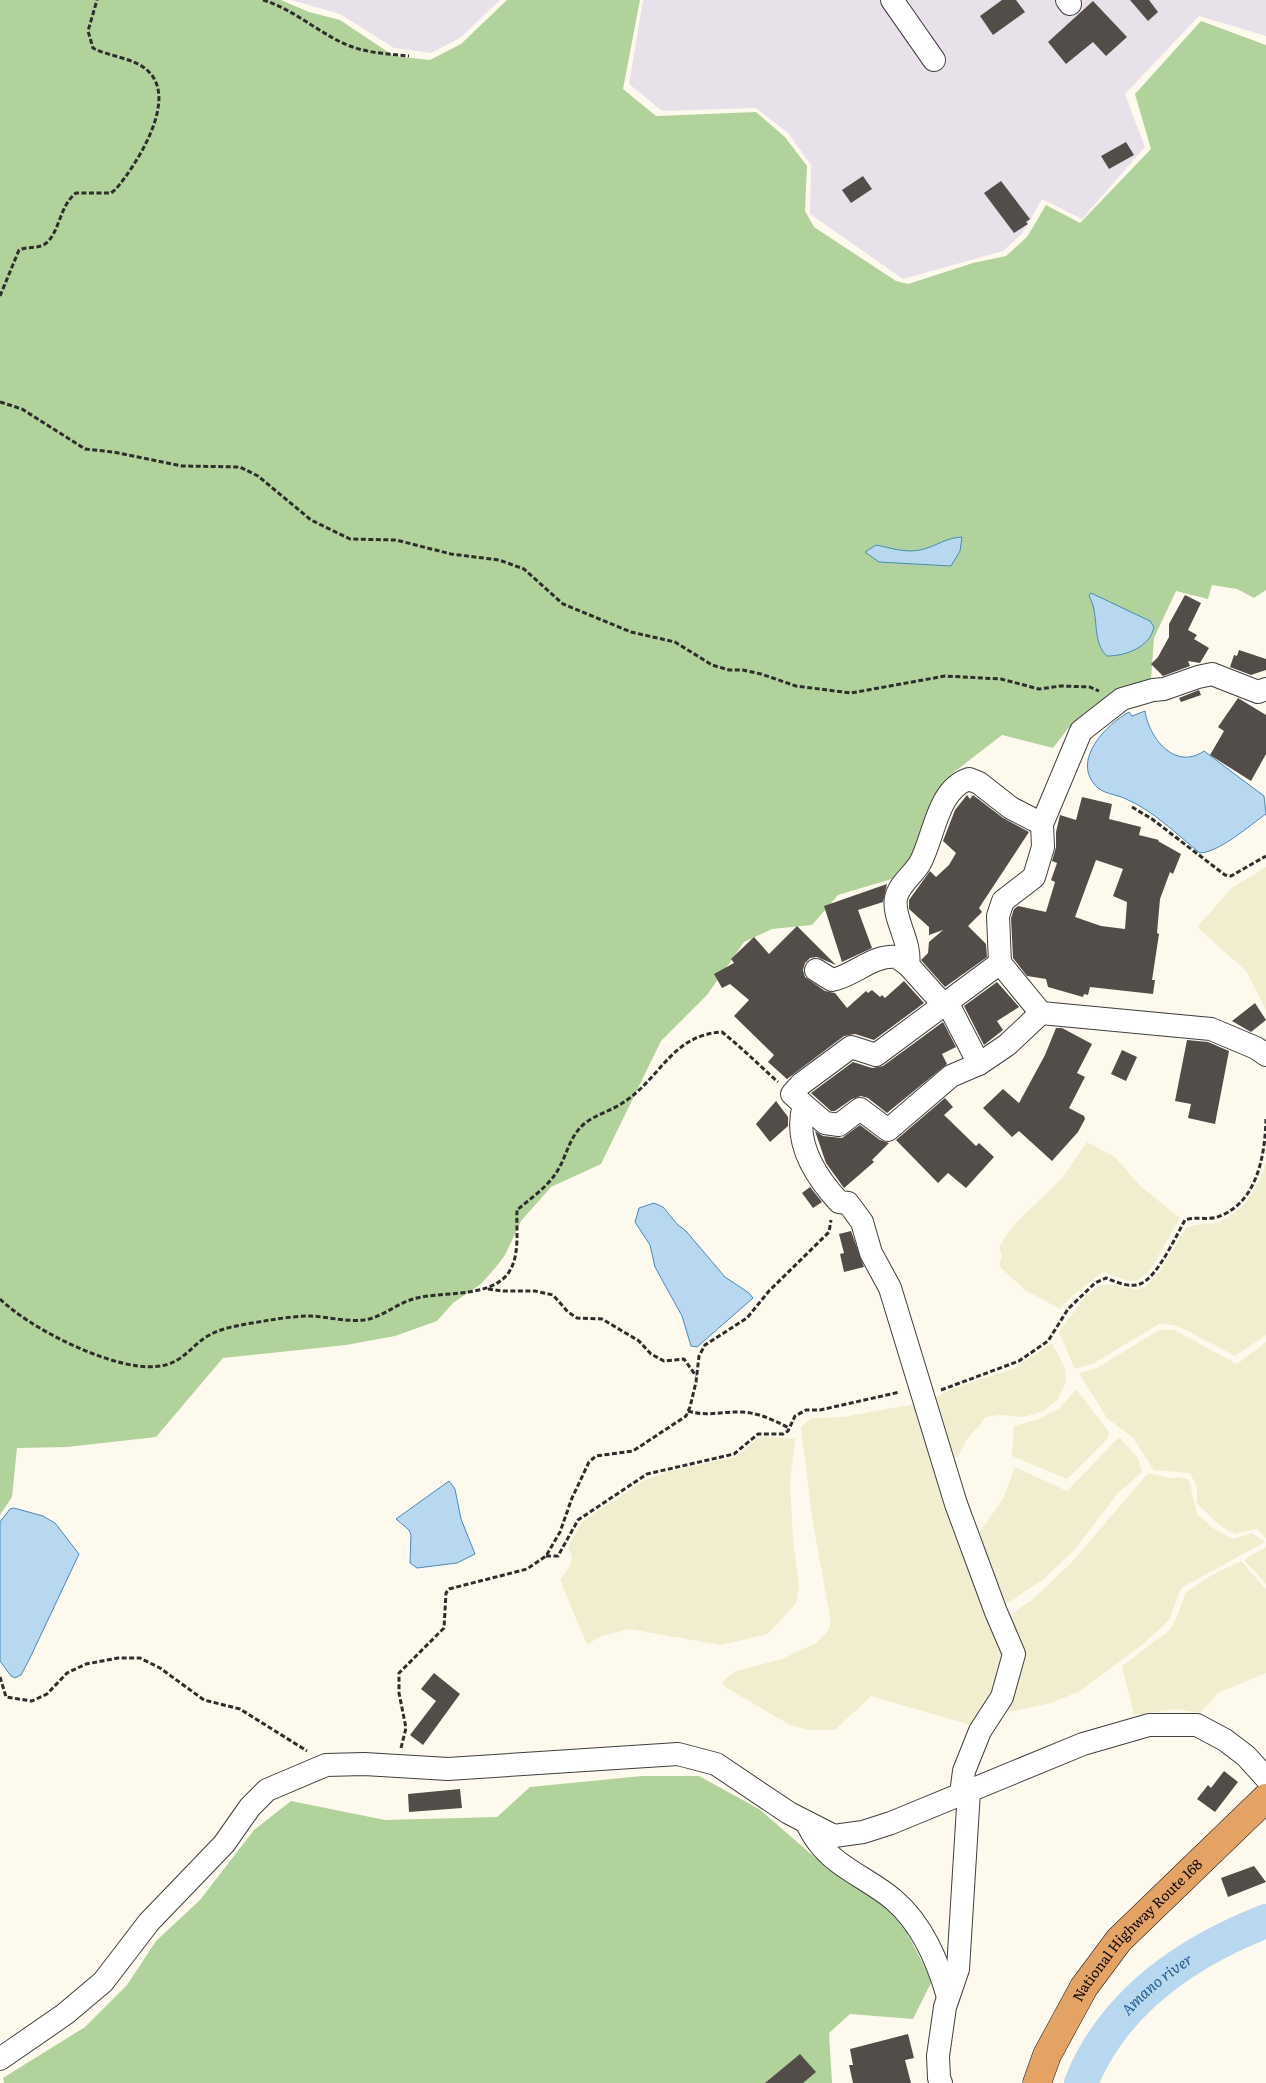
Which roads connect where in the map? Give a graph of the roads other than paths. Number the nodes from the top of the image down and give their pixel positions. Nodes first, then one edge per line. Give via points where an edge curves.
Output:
1 (892, 0) edge
2 (934, 60) dead end
3 (1266, 689) edge
4 (1042, 824) junction
5 (1000, 963) junction
6 (908, 965) junction
7 (816, 970) dead end
8 (945, 1003) junction
9 (1041, 1013) junction
10 (1266, 1056) edge
11 (979, 1064) junction
12 (798, 1100) junction
13 (1266, 1778) edge
14 (965, 1792) junction
15 (1266, 1798) edge
16 (806, 1822) junction
17 (948, 1997) junction
18 (0, 2059) edge
19 (941, 2083) edge
20 (1037, 2083) edge

1 - 2 street
3 - 4 street via 1258,692 1212,674 1122,699 1082,731
4 - 5 street via 1042,847 1034,876 1003,901 998,916
4 - 6 street via 1011,808 979,783 968,779 954,788 937,815 920,864 896,896 910,956
5 - 8 street
5 - 9 street
6 - 7 street via 890,956 832,980
6 - 8 street
8 - 11 street
8 - 12 street via 876,1055 851,1047 801,1084
9 - 10 street via 1211,1029 1256,1048
9 - 11 street via 1007,1046
11 - 12 street via 951,1076 888,1130 860,1109 839,1125 825,1123
12 - 14 street via 799,1122 813,1168 823,1185 839,1202 848,1203 862,1222 871,1253 890,1288 956,1504 1014,1654 1002,1696 980,1731 964,1771
13 - 14 street via 1246,1756 1197,1724 1149,1725 1083,1744
14 - 16 street via 863,1832 834,1836
14 - 17 street via 958,1969
15 - 20 highway, National Highway Route 168 via 1119,1940 1084,1987 1047,2055
16 - 17 street via 818,1843 844,1866 894,1900 914,1921 940,1972
16 - 18 street via 716,1764 678,1754 448,1769 326,1765 267,1790 250,1806 224,1844 149,1922 103,1982 65,2014
17 - 19 street via 938,2056

